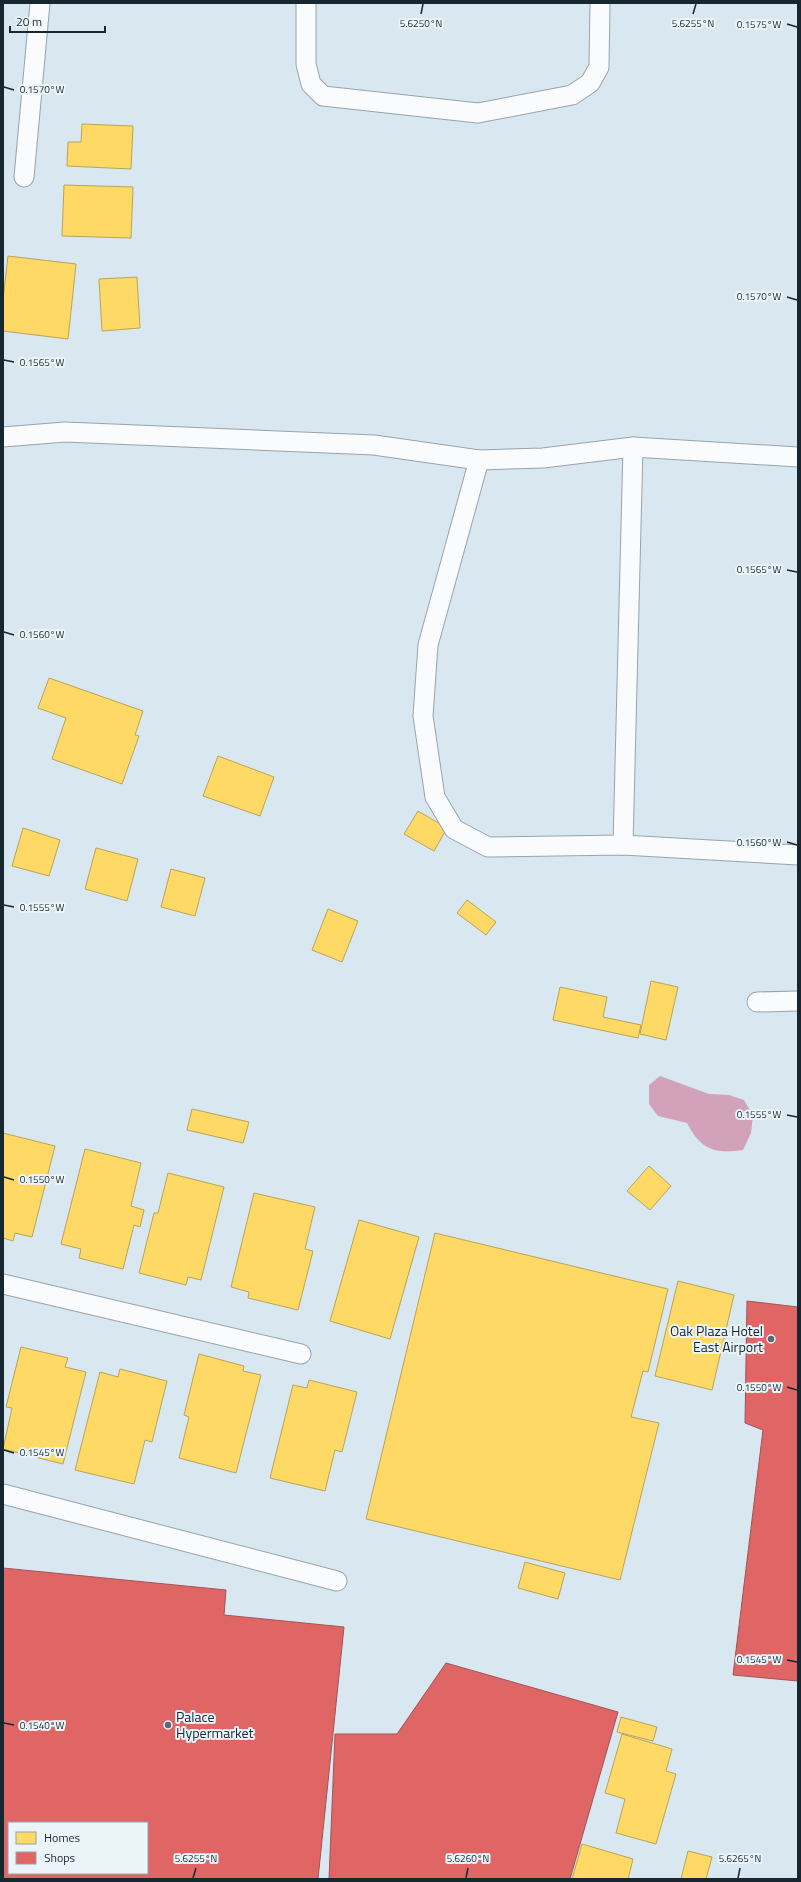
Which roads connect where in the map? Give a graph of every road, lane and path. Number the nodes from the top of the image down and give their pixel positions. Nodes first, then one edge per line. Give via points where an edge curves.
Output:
1 (40, 3) edge
2 (306, 3) edge
3 (600, 3) edge
4 (24, 177) dead end
5 (3, 437) edge
6 (633, 447) junction
7 (798, 457) edge
8 (479, 460) junction
9 (623, 845) junction
10 (798, 855) edge
11 (798, 1000) edge
12 (757, 1002) dead end
13 (3, 1284) edge
14 (301, 1354) dead end
15 (3, 1494) edge
16 (337, 1581) dead end

1 - 4 lane
2 - 3 lane via 306,64 311,84 323,96 478,113 572,95 590,83 599,67
5 - 8 lane via 65,432 374,445
6 - 7 lane
6 - 8 lane via 543,458
6 - 9 lane
8 - 9 lane via 428,645 423,716 435,797 454,829 488,847
9 - 10 lane
11 - 12 lane
13 - 14 lane
15 - 16 lane

